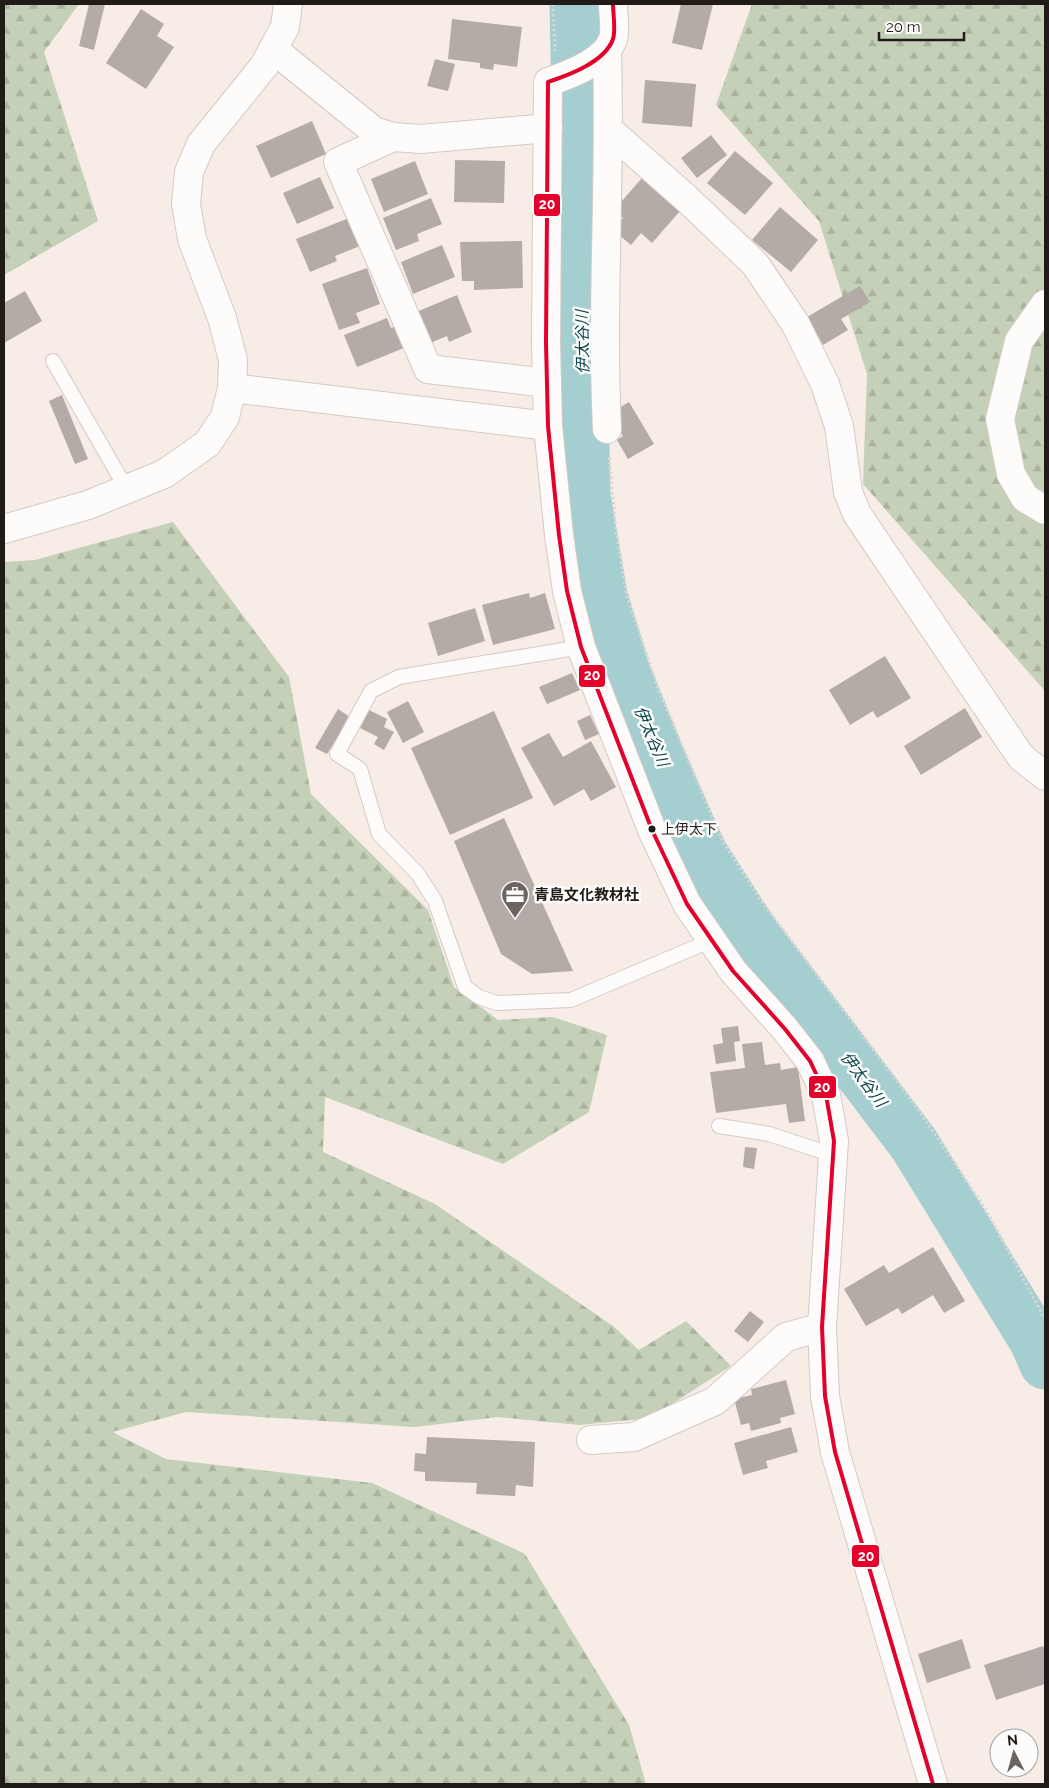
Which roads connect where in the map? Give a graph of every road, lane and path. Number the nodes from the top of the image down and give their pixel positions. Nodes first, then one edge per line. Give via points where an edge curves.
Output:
1 (288, 4) edge
2 (553, 4) edge
3 (613, 4) edge
4 (273, 48) junction
5 (602, 55) junction
6 (558, 79) junction
7 (548, 128) junction
8 (609, 130) junction
9 (393, 137) junction
10 (1045, 304) edge
11 (53, 361) dead end
12 (547, 383) junction
13 (232, 388) junction
14 (548, 426) junction
15 (607, 429) joint
16 (126, 488) junction
17 (1045, 510) edge
18 (4, 529) edge
19 (580, 647) junction
20 (1045, 776) edge
21 (712, 940) junction
22 (719, 1126) dead end
23 (834, 1155) junction
24 (1045, 1319) edge
25 (822, 1327) junction
26 (591, 1440) dead end
27 (933, 1784) edge

1 - 4 street via 286,27
2 - 6 path
3 - 5 street via 613,38
4 - 9 street via 374,131
4 - 13 street via 264,66 201,144 189,172 186,204 192,239 222,318 232,360
5 - 6 street
5 - 8 street
6 - 7 street via 548,82
7 - 9 street via 421,139
7 - 12 street
8 - 15 street via 603,357
8 - 20 street via 687,198 755,264 796,324 825,384 838,426 848,492 857,514 1021,757
9 - 12 street via 338,162 428,369
10 - 17 street via 1019,340 1000,419 1011,474 1025,498
11 - 16 lane
12 - 14 street
13 - 14 street
13 - 16 street via 224,417 207,444 164,474
14 - 19 street via 567,591
15 - 24 path via 616,531 627,596 658,688 723,842 760,899 920,1112 984,1208
16 - 18 street via 88,506
19 - 21 street via 652,830 687,904
19 - 21 lane via 399,677 371,691 337,754 360,769 379,834 418,874 435,901 465,987 479,997 497,1003 570,1000
21 - 23 street via 733,971 810,1061 826,1095
22 - 23 lane via 769,1134
23 - 25 street
25 - 26 street via 786,1337 715,1401 634,1437
25 - 27 street via 825,1396 835,1452

